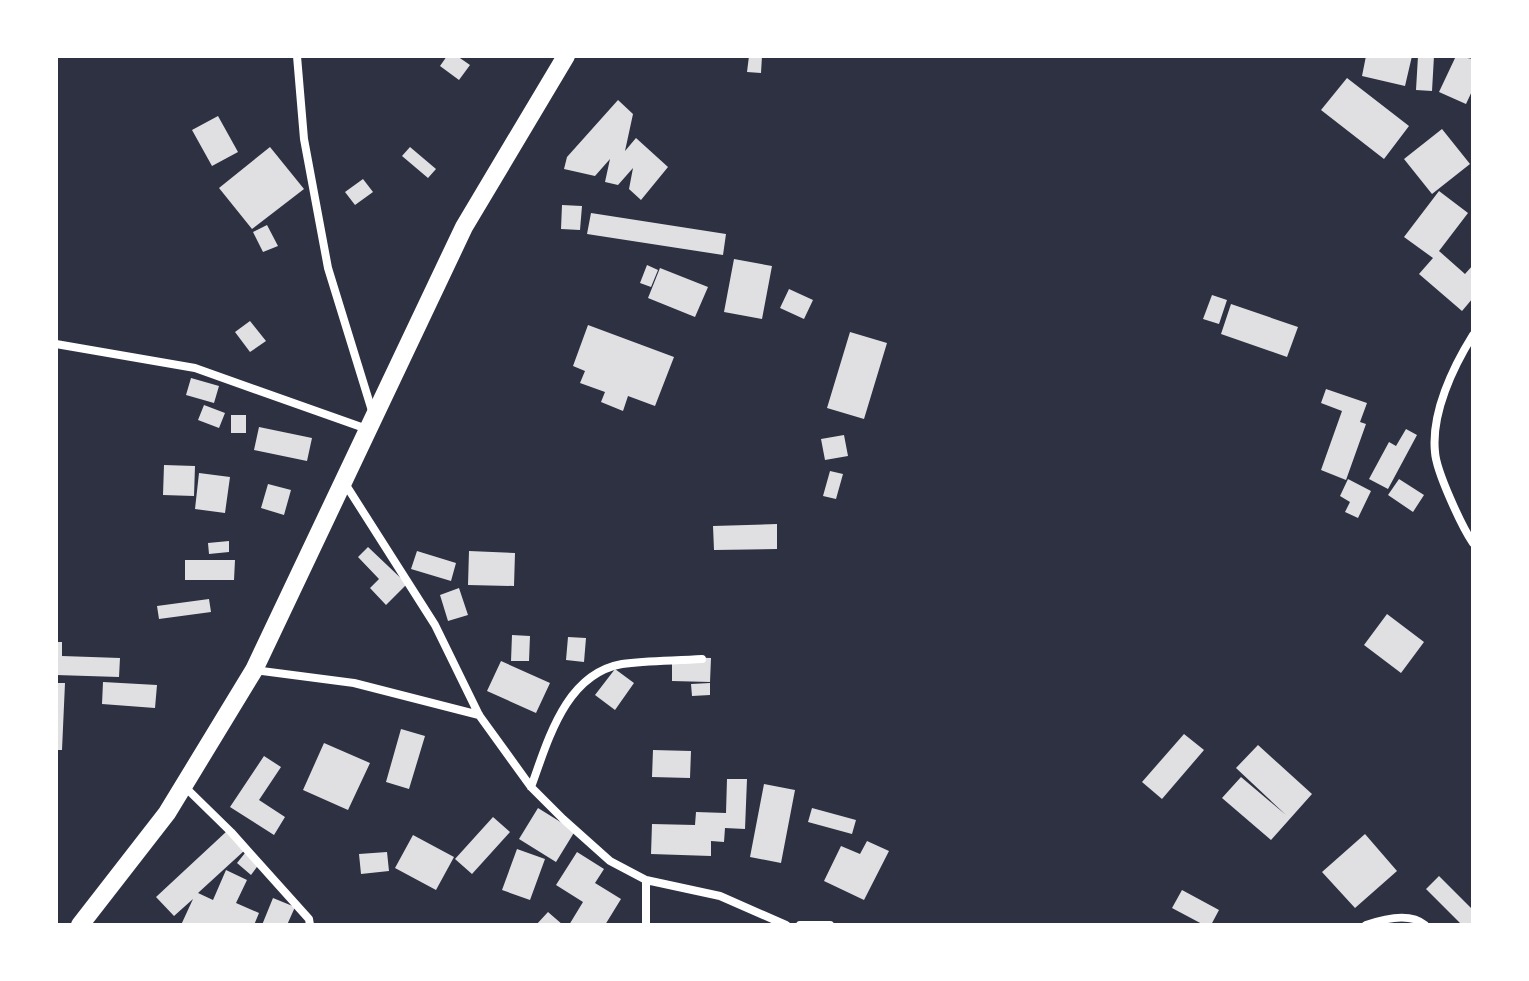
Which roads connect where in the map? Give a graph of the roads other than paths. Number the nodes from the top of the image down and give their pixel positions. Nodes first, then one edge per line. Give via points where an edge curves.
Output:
1 (297, 56) edge
2 (566, 56) edge
3 (1473, 335) edge
4 (56, 344) edge
5 (371, 423) junction
6 (344, 481) junction
7 (1473, 543) edge
8 (702, 659) dead end
9 (254, 670) junction
10 (479, 715) junction
11 (183, 786) junction
12 (531, 787) junction
13 (646, 880) junction
14 (80, 925) edge
15 (310, 925) edge
16 (646, 925) edge
17 (786, 925) edge
18 (800, 925) edge
19 (830, 925) edge
20 (1366, 925) edge
21 (1425, 925) edge

1 - 5 street via 304,139 328,268
2 - 5 main road via 464,227
3 - 7 street via 1456,362 1434,453
4 - 5 street via 195,368
5 - 6 main road
6 - 9 main road
6 - 10 street via 435,625
8 - 12 street via 620,664 595,675 565,703
9 - 10 street via 354,683
9 - 11 main road
10 - 12 street
11 - 14 main road
11 - 15 street via 231,832
12 - 13 street via 610,861
13 - 16 street
13 - 17 street via 720,896
18 - 19 street
20 - 21 street via 1391,918 1418,919

